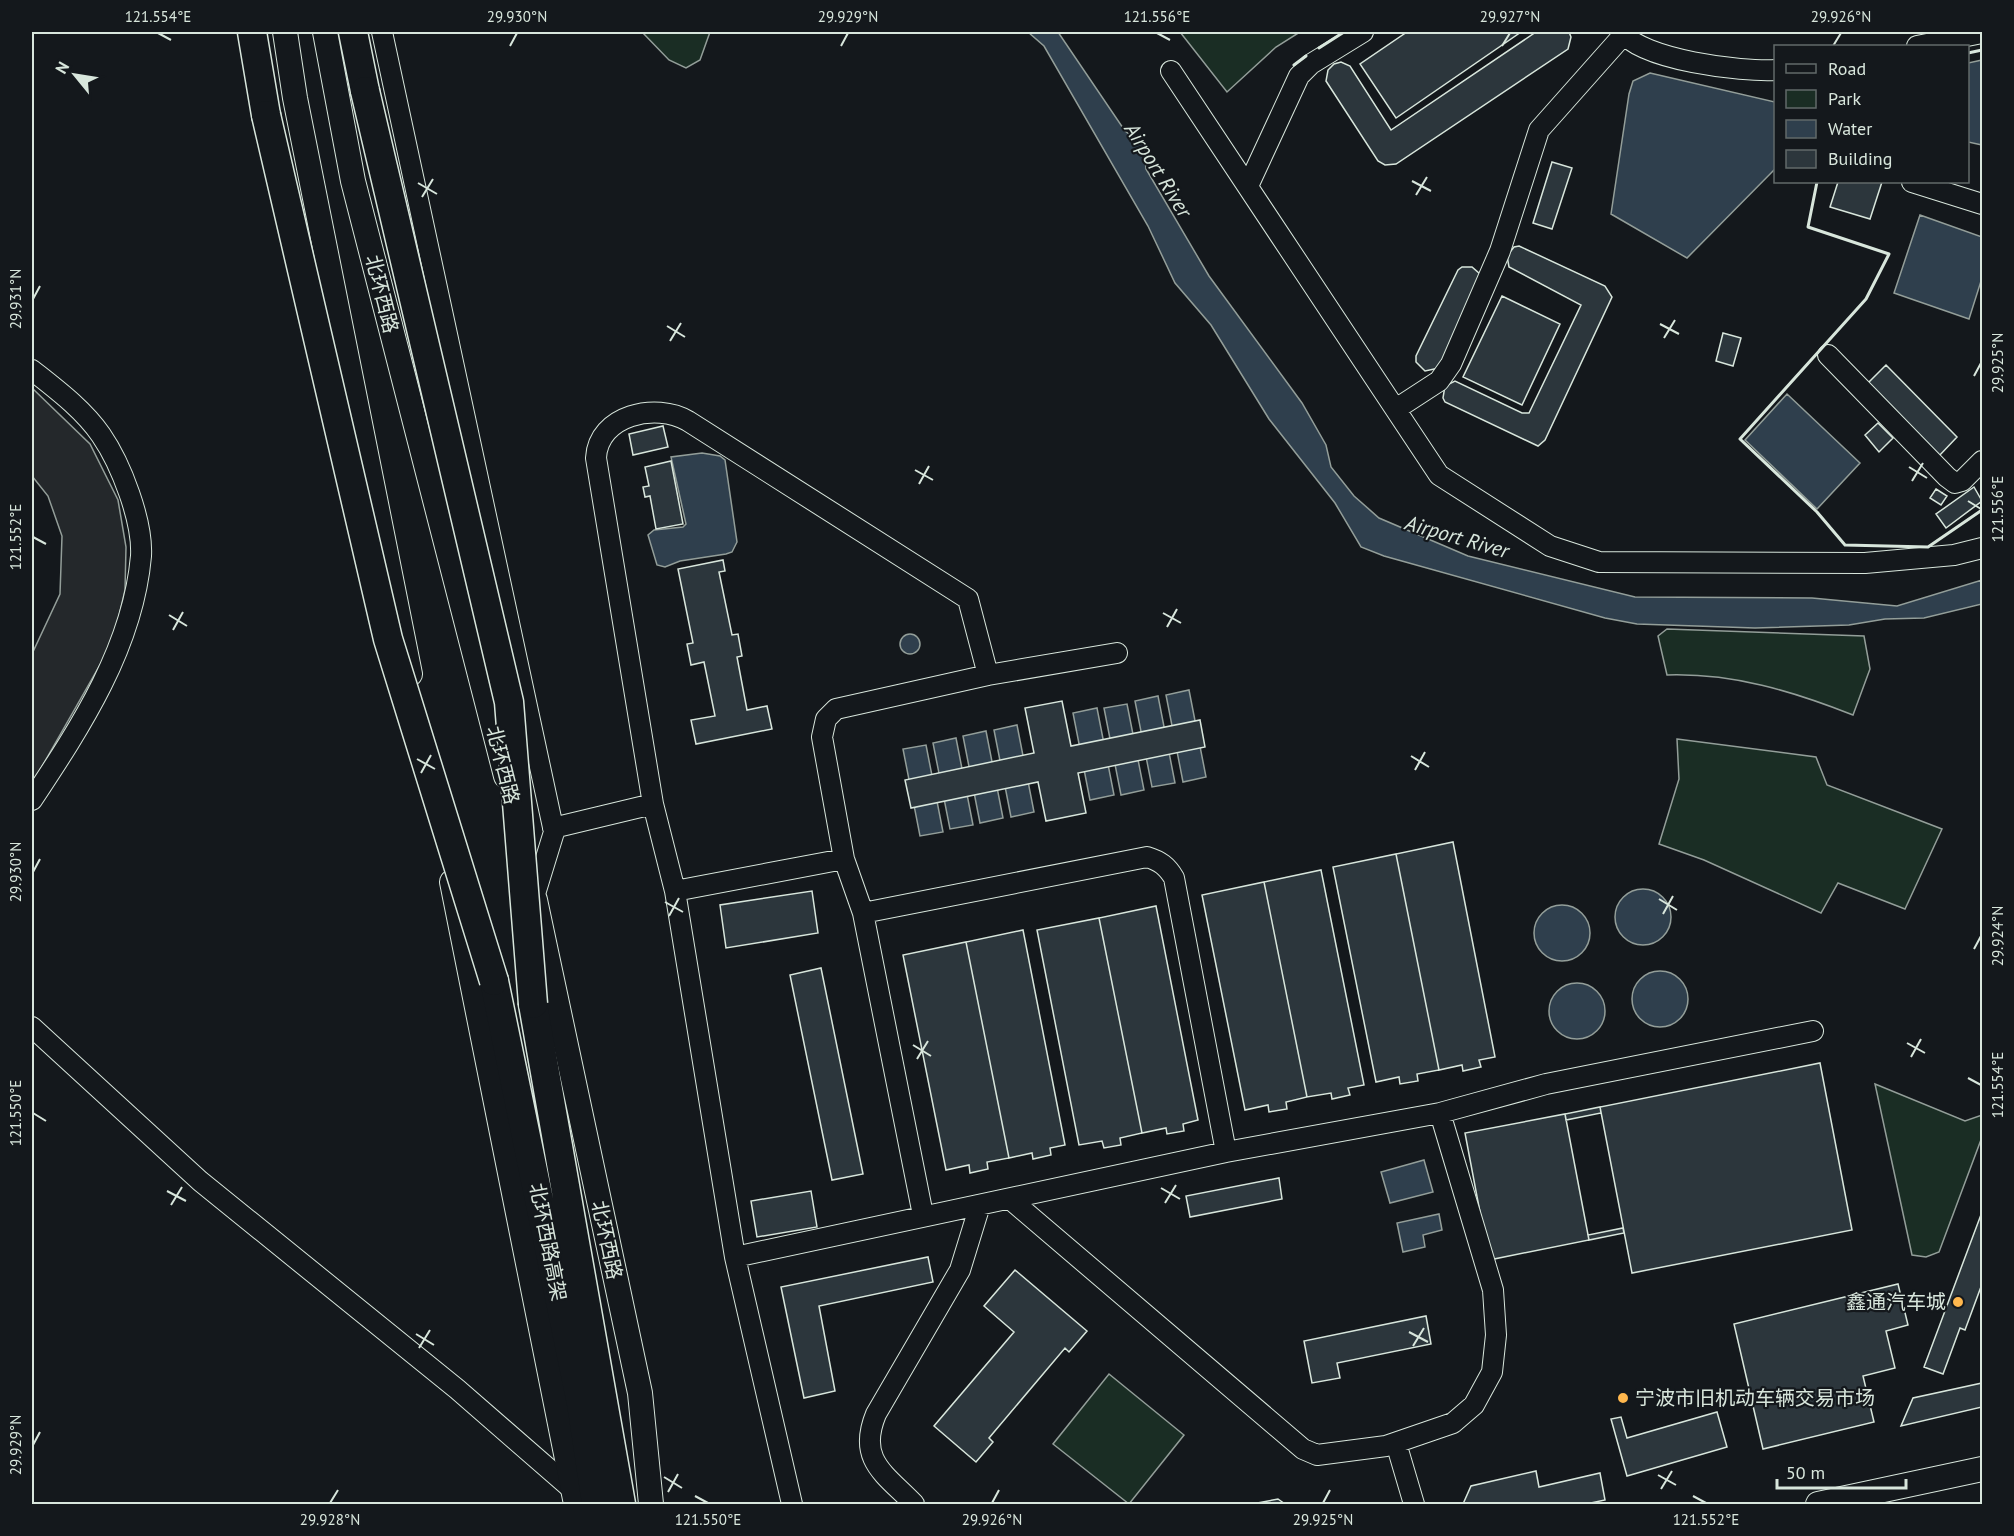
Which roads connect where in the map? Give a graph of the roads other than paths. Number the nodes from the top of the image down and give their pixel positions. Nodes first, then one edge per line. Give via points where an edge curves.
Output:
1 (252, 32) edge
2 (285, 32) edge
3 (325, 32) edge
4 (353, 32) edge
5 (382, 32) edge
6 (1363, 32) edge
7 (1624, 32) edge
8 (1983, 33) edge
9 (1922, 45) edge
10 (1774, 70) edge
11 (1171, 71) dead end
12 (1915, 183) edge
13 (1248, 186) junction
14 (1983, 204) edge
15 (1828, 355) dead end
16 (32, 370) edge
17 (1396, 409) junction
18 (1983, 461) edge
19 (1983, 548) edge
20 (1117, 653) dead end
21 (988, 675) junction
22 (32, 800) edge
23 (653, 804) junction
24 (553, 828) junction
25 (844, 859) junction
26 (675, 891) junction
27 (534, 897) junction
28 (863, 913) junction
29 (32, 1027) edge
30 (1813, 1031) dead end
31 (1440, 1113) junction
32 (1226, 1152) junction
33 (1010, 1199) junction
34 (980, 1205) junction
35 (923, 1215) junction
36 (735, 1257) junction
37 (1396, 1443) junction
38 (1983, 1468) edge
39 (582, 1500) edge
40 (621, 1504) edge
41 (651, 1504) edge
42 (792, 1504) edge
43 (914, 1504) edge
44 (1414, 1504) edge
45 (1818, 1504) edge

1 - 39 highway, 北环西路高架, bridge via 266,115 388,639 494,981 581,1404
2 - 39 main road via 295,98
3 - 27 main road, 北环西路 via 353,181
4 - 40 highway, 北环西路高架, bridge via 509,702 533,1004
5 - 24 street
6 - 13 street via 1311,64 1299,76
7 - 10 street via 1628,40 1659,53 1711,66
7 - 17 street via 1539,130 1500,251 1451,364 1439,381
8 - 9 street
11 - 13 street
12 - 14 street
13 - 17 street
15 - 18 street via 1955,483
16 - 22 street via 77,408 102,436 129,495 141,554 134,599 110,668 79,727
17 - 19 street via 1439,475 1550,546 1599,562 1864,563 1954,555
20 - 21 street
21 - 23 street via 968,599 676,414 661,411 621,419 601,439 596,458
21 - 25 street via 836,709 826,718 822,737
23 - 24 street
23 - 26 street
24 - 27 street
25 - 26 street
25 - 28 street
26 - 36 street
27 - 41 main road, 北环西路 via 640,1393
28 - 32 street via 1147,857 1157,860 1174,878
28 - 35 street
29 - 39 street via 200,1181 457,1389
30 - 31 street via 1546,1084
31 - 32 street
31 - 37 street via 1493,1290 1496,1335 1491,1372 1474,1406 1453,1423
32 - 33 street
33 - 34 street
33 - 37 street via 1303,1449 1317,1455
34 - 35 street
34 - 43 street via 956,1277 867,1434 869,1451 878,1467
35 - 36 street
36 - 42 street
37 - 44 street
38 - 45 main road

